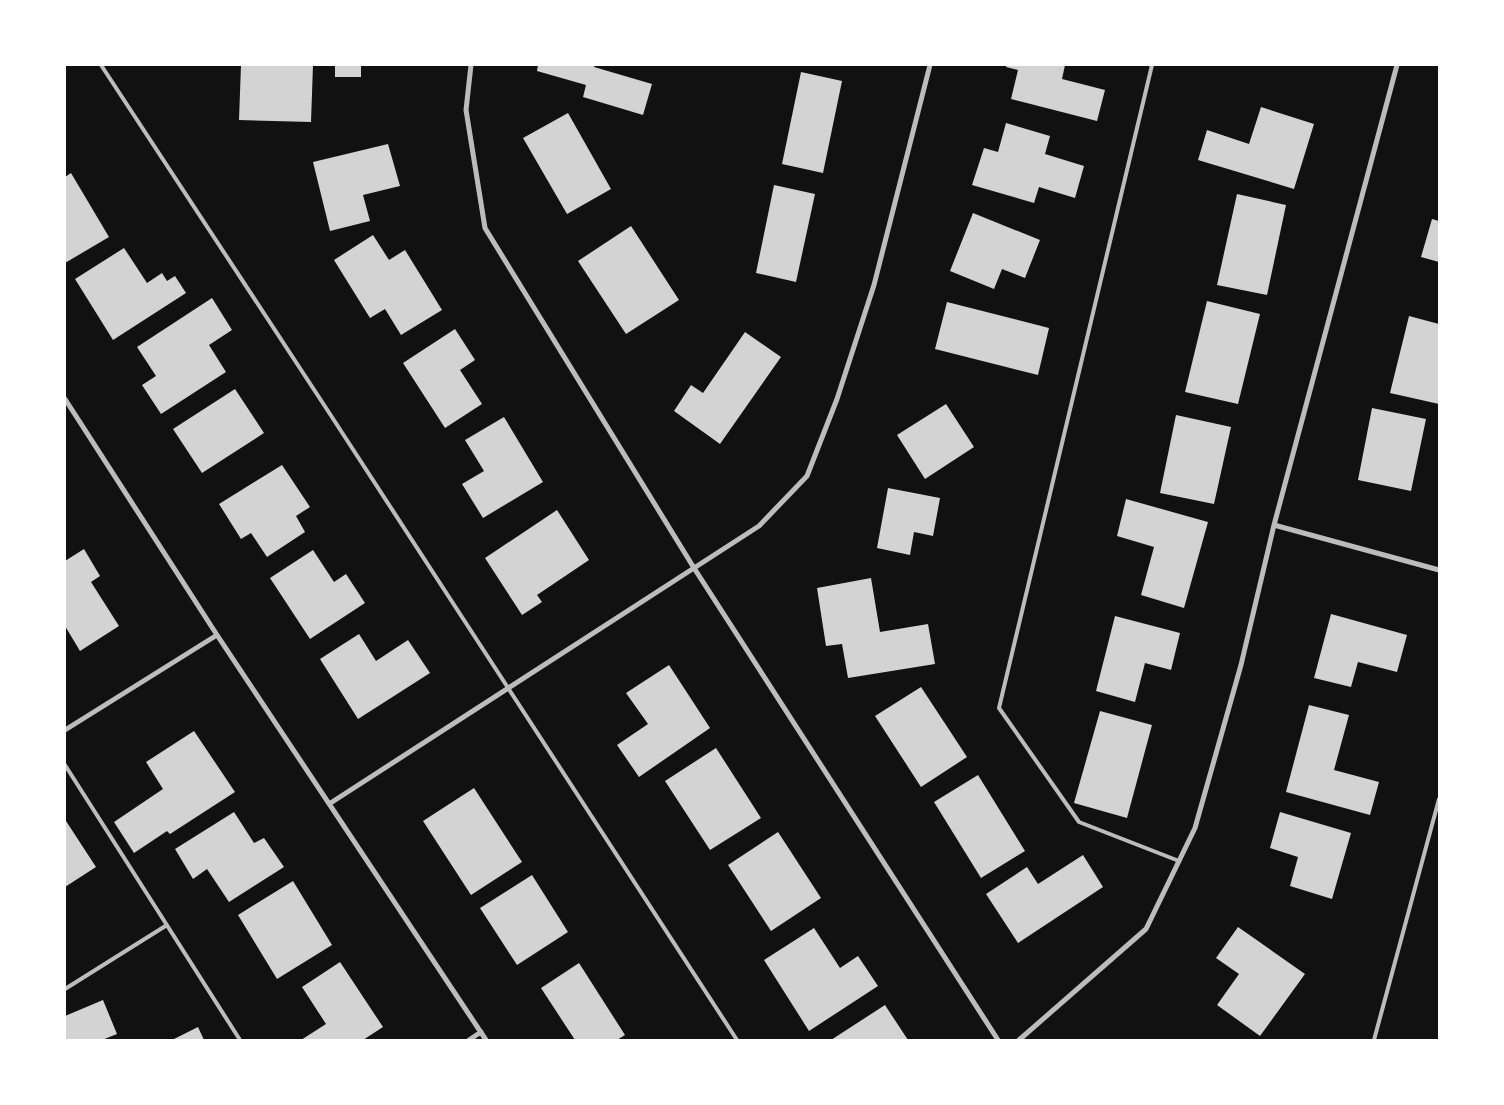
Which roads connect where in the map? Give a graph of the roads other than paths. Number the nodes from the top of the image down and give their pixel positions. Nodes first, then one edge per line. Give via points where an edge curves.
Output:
1 (101, 65) edge
2 (471, 65) edge
3 (930, 65) edge
4 (1152, 65) edge
5 (1396, 65) edge
6 (65, 399) edge
7 (1274, 525) junction
8 (694, 568) junction
9 (1439, 570) edge
10 (217, 635) junction
11 (508, 689) junction
12 (65, 730) edge
13 (65, 765) edge
14 (1439, 799) edge
15 (329, 804) junction
16 (1179, 861) junction
17 (167, 925) junction
18 (65, 989) edge
19 (481, 1032) junction
20 (240, 1040) edge
21 (469, 1040) edge
22 (486, 1040) edge
23 (737, 1040) edge
24 (998, 1040) edge
25 (1019, 1040) edge
26 (1374, 1040) edge

1 - 11 lane
2 - 8 street via 466,110 485,228
3 - 8 street via 874,285 837,399 807,476 759,526
4 - 16 lane via 999,708 1079,822
5 - 7 street
6 - 10 street
7 - 9 street
7 - 16 street via 1228,713 1195,828
8 - 11 street
8 - 24 street
10 - 12 street
10 - 15 street
11 - 15 street
11 - 23 lane
13 - 17 lane
14 - 26 lane
15 - 19 street
16 - 25 street via 1146,929
17 - 18 lane
17 - 20 lane
19 - 21 street
19 - 22 street

